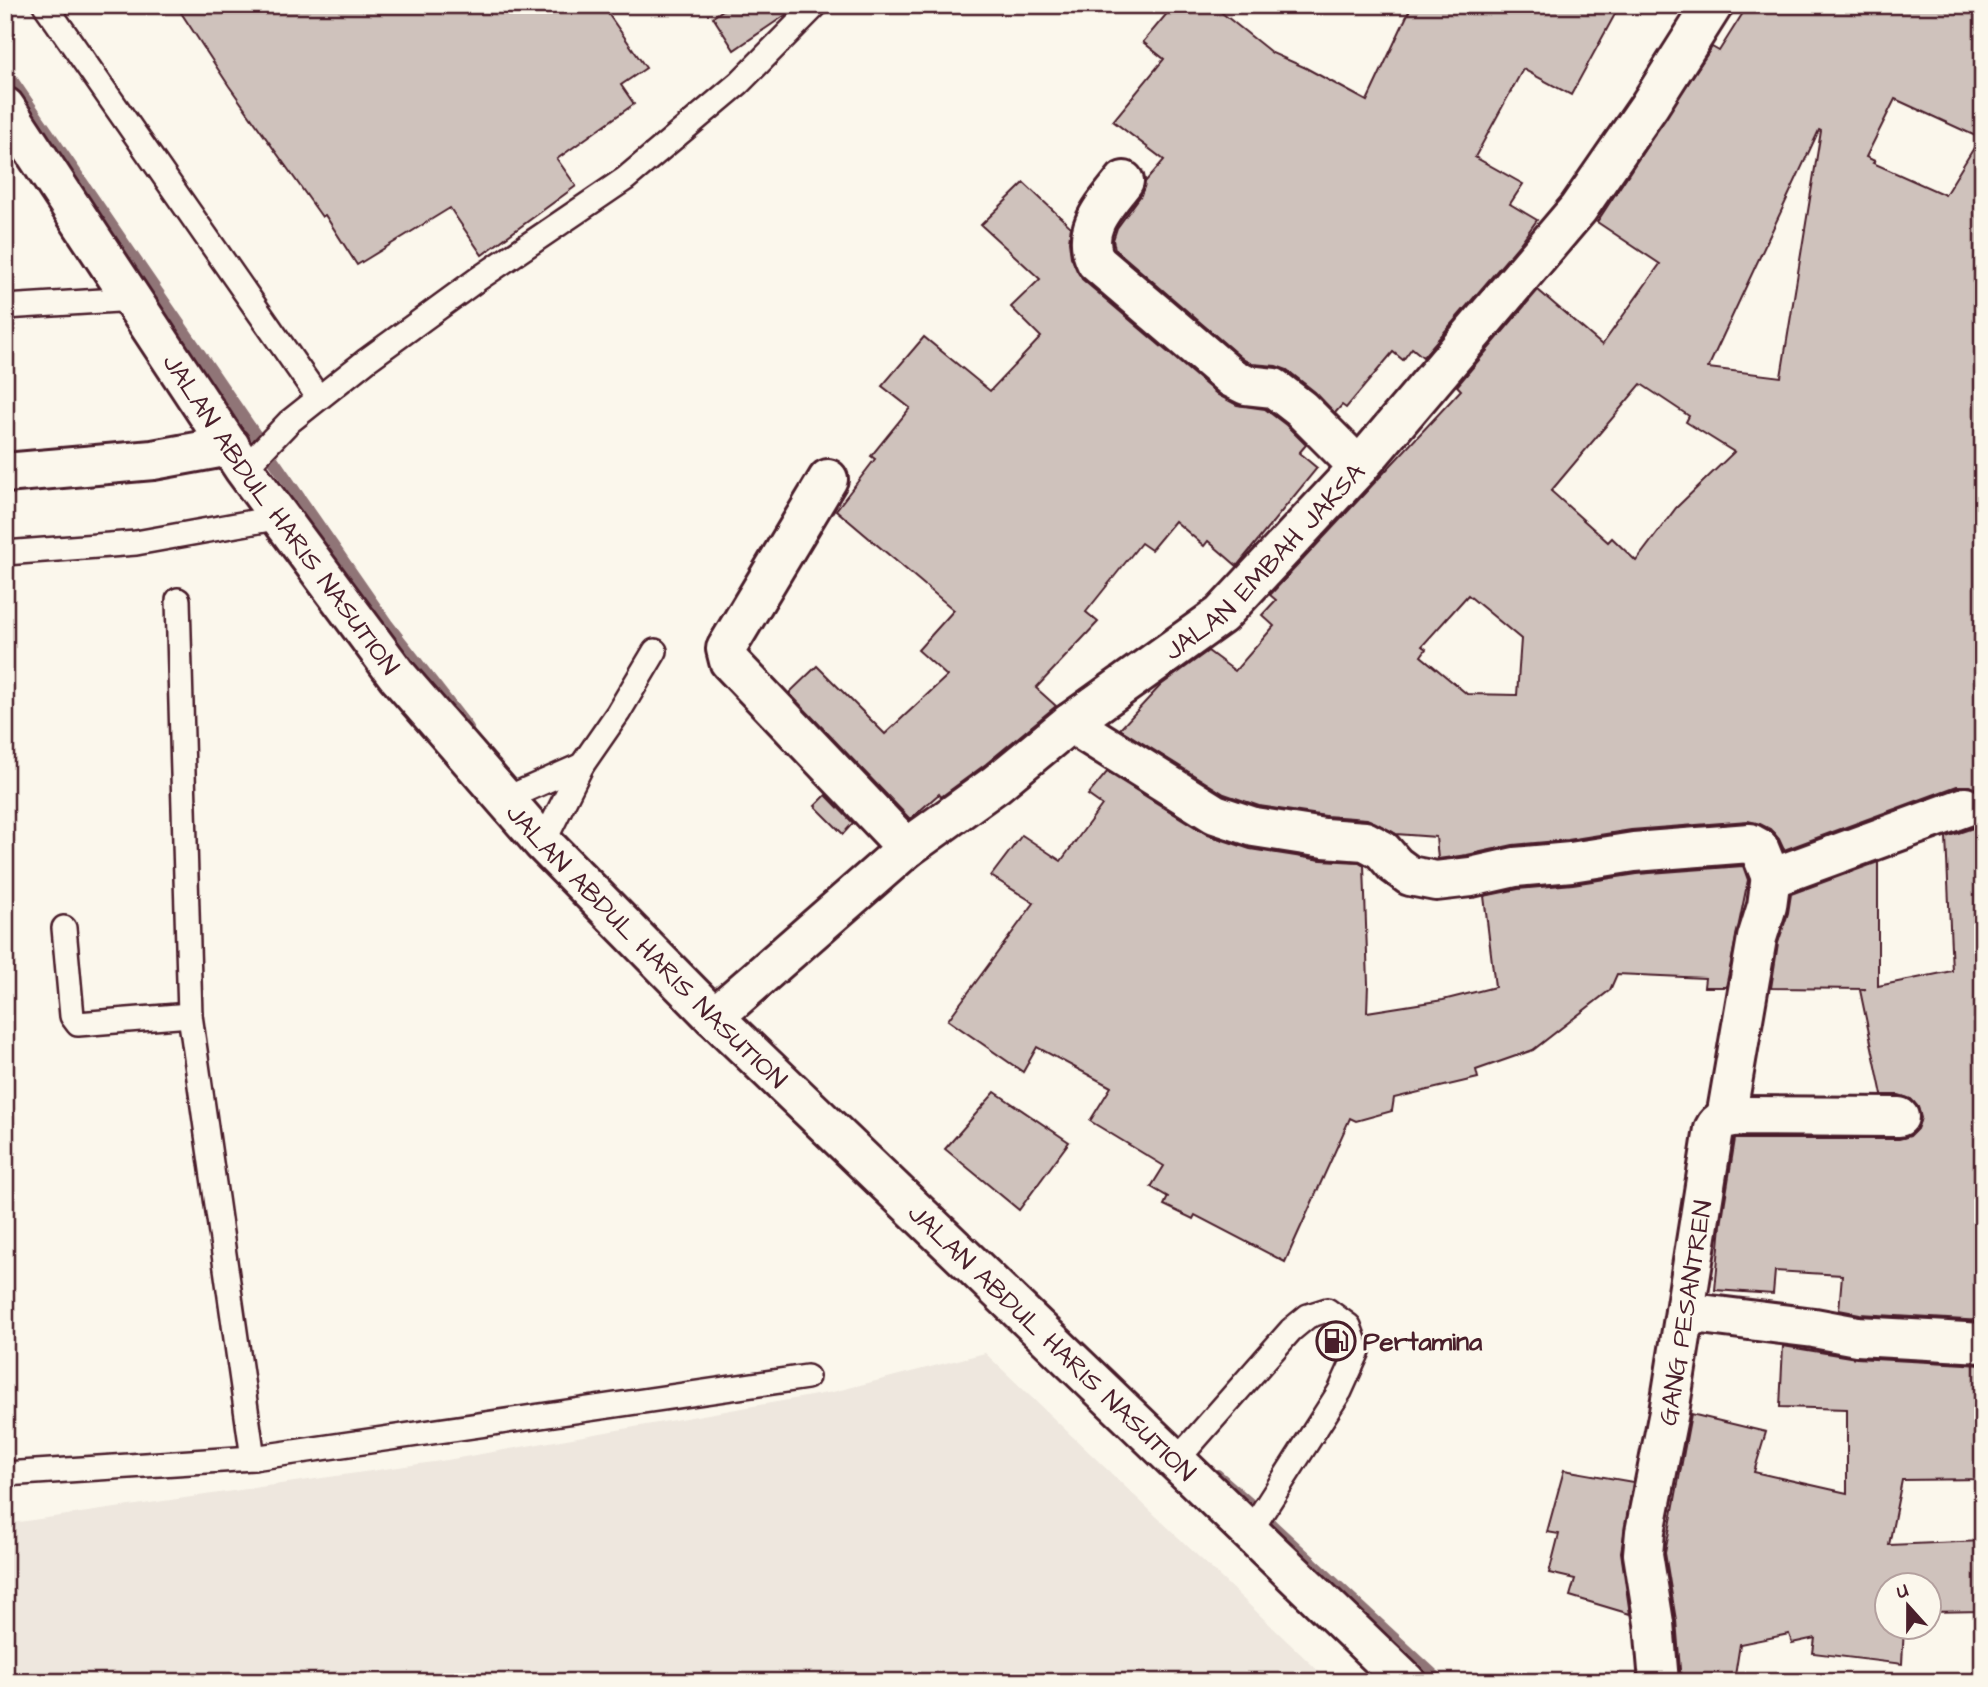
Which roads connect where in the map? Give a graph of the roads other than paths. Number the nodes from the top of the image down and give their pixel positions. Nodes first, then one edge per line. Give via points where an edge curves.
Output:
1 (45, 5) edge
2 (816, 5) edge
3 (1713, 5) edge
4 (5, 107) edge
5 (1124, 181) dead end
6 (134, 299) junction
7 (5, 307) edge
8 (318, 397) junction
9 (237, 457) junction
10 (1359, 467) junction
11 (5, 472) edge
12 (828, 479) dead end
13 (281, 517) junction
14 (5, 553) edge
15 (178, 600) dead end
16 (655, 650) dead end
17 (1070, 723) junction
18 (582, 765) junction
19 (505, 799) junction
20 (1965, 807) dead end
21 (543, 843) junction
22 (906, 848) junction
23 (1771, 876) junction
24 (64, 928) dead end
25 (190, 1015) junction
26 (714, 1017) junction
27 (1899, 1117) dead end
28 (1726, 1118) junction
29 (1685, 1312) junction
30 (1983, 1343) edge
31 (807, 1377) dead end
32 (253, 1458) junction
33 (1176, 1461) junction
34 (5, 1474) edge
35 (1249, 1533) junction
36 (1404, 1681) edge
37 (1659, 1682) edge

1 - 8 lane
2 - 8 lane via 739,83 625,178
3 - 10 main road, JALAN EMBAH JAKSA via 1578,209
4 - 6 main road, JALAN ABDUL HARIS NASUTION
5 - 10 main road via 1091,229 1096,262 1232,378 1246,385 1274,388 1292,402
6 - 7 lane
6 - 9 main road, JALAN ABDUL HARIS NASUTION
8 - 9 lane
9 - 11 main road
9 - 13 main road, JALAN ABDUL HARIS NASUTION
10 - 17 main road, JALAN EMBAH JAKSA via 1221,615
12 - 22 main road via 726,649 729,661
13 - 14 lane via 136,542
13 - 19 main road, JALAN ABDUL HARIS NASUTION via 396,674
15 - 25 lane
16 - 18 lane
17 - 22 main road, JALAN EMBAH JAKSA via 996,785
17 - 23 main road via 1215,814 1265,829 1365,841 1410,876 1436,881 1634,852 1749,843 1759,848
18 - 19 lane
18 - 21 lane
19 - 21 main road, JALAN ABDUL HARIS NASUTION
20 - 23 main road
21 - 26 main road, JALAN ABDUL HARIS NASUTION
22 - 26 main road, JALAN EMBAH JAKSA
23 - 28 main road, GANG PESANTREN
24 - 25 lane via 72,1016 78,1024
25 - 32 lane
26 - 33 main road, JALAN ABDUL HARIS NASUTION
27 - 28 main road
28 - 29 main road, GANG PESANTREN via 1718,1122 1710,1147
29 - 30 main road via 1857,1336
29 - 37 main road, GANG PESANTREN via 1643,1554
31 - 32 lane
32 - 34 lane
33 - 35 main road, JALAN ABDUL HARIS NASUTION
33 - 35 lane via 1308,1316 1327,1310 1349,1326 1358,1351 1340,1391
35 - 36 main road, JALAN ABDUL HARIS NASUTION

